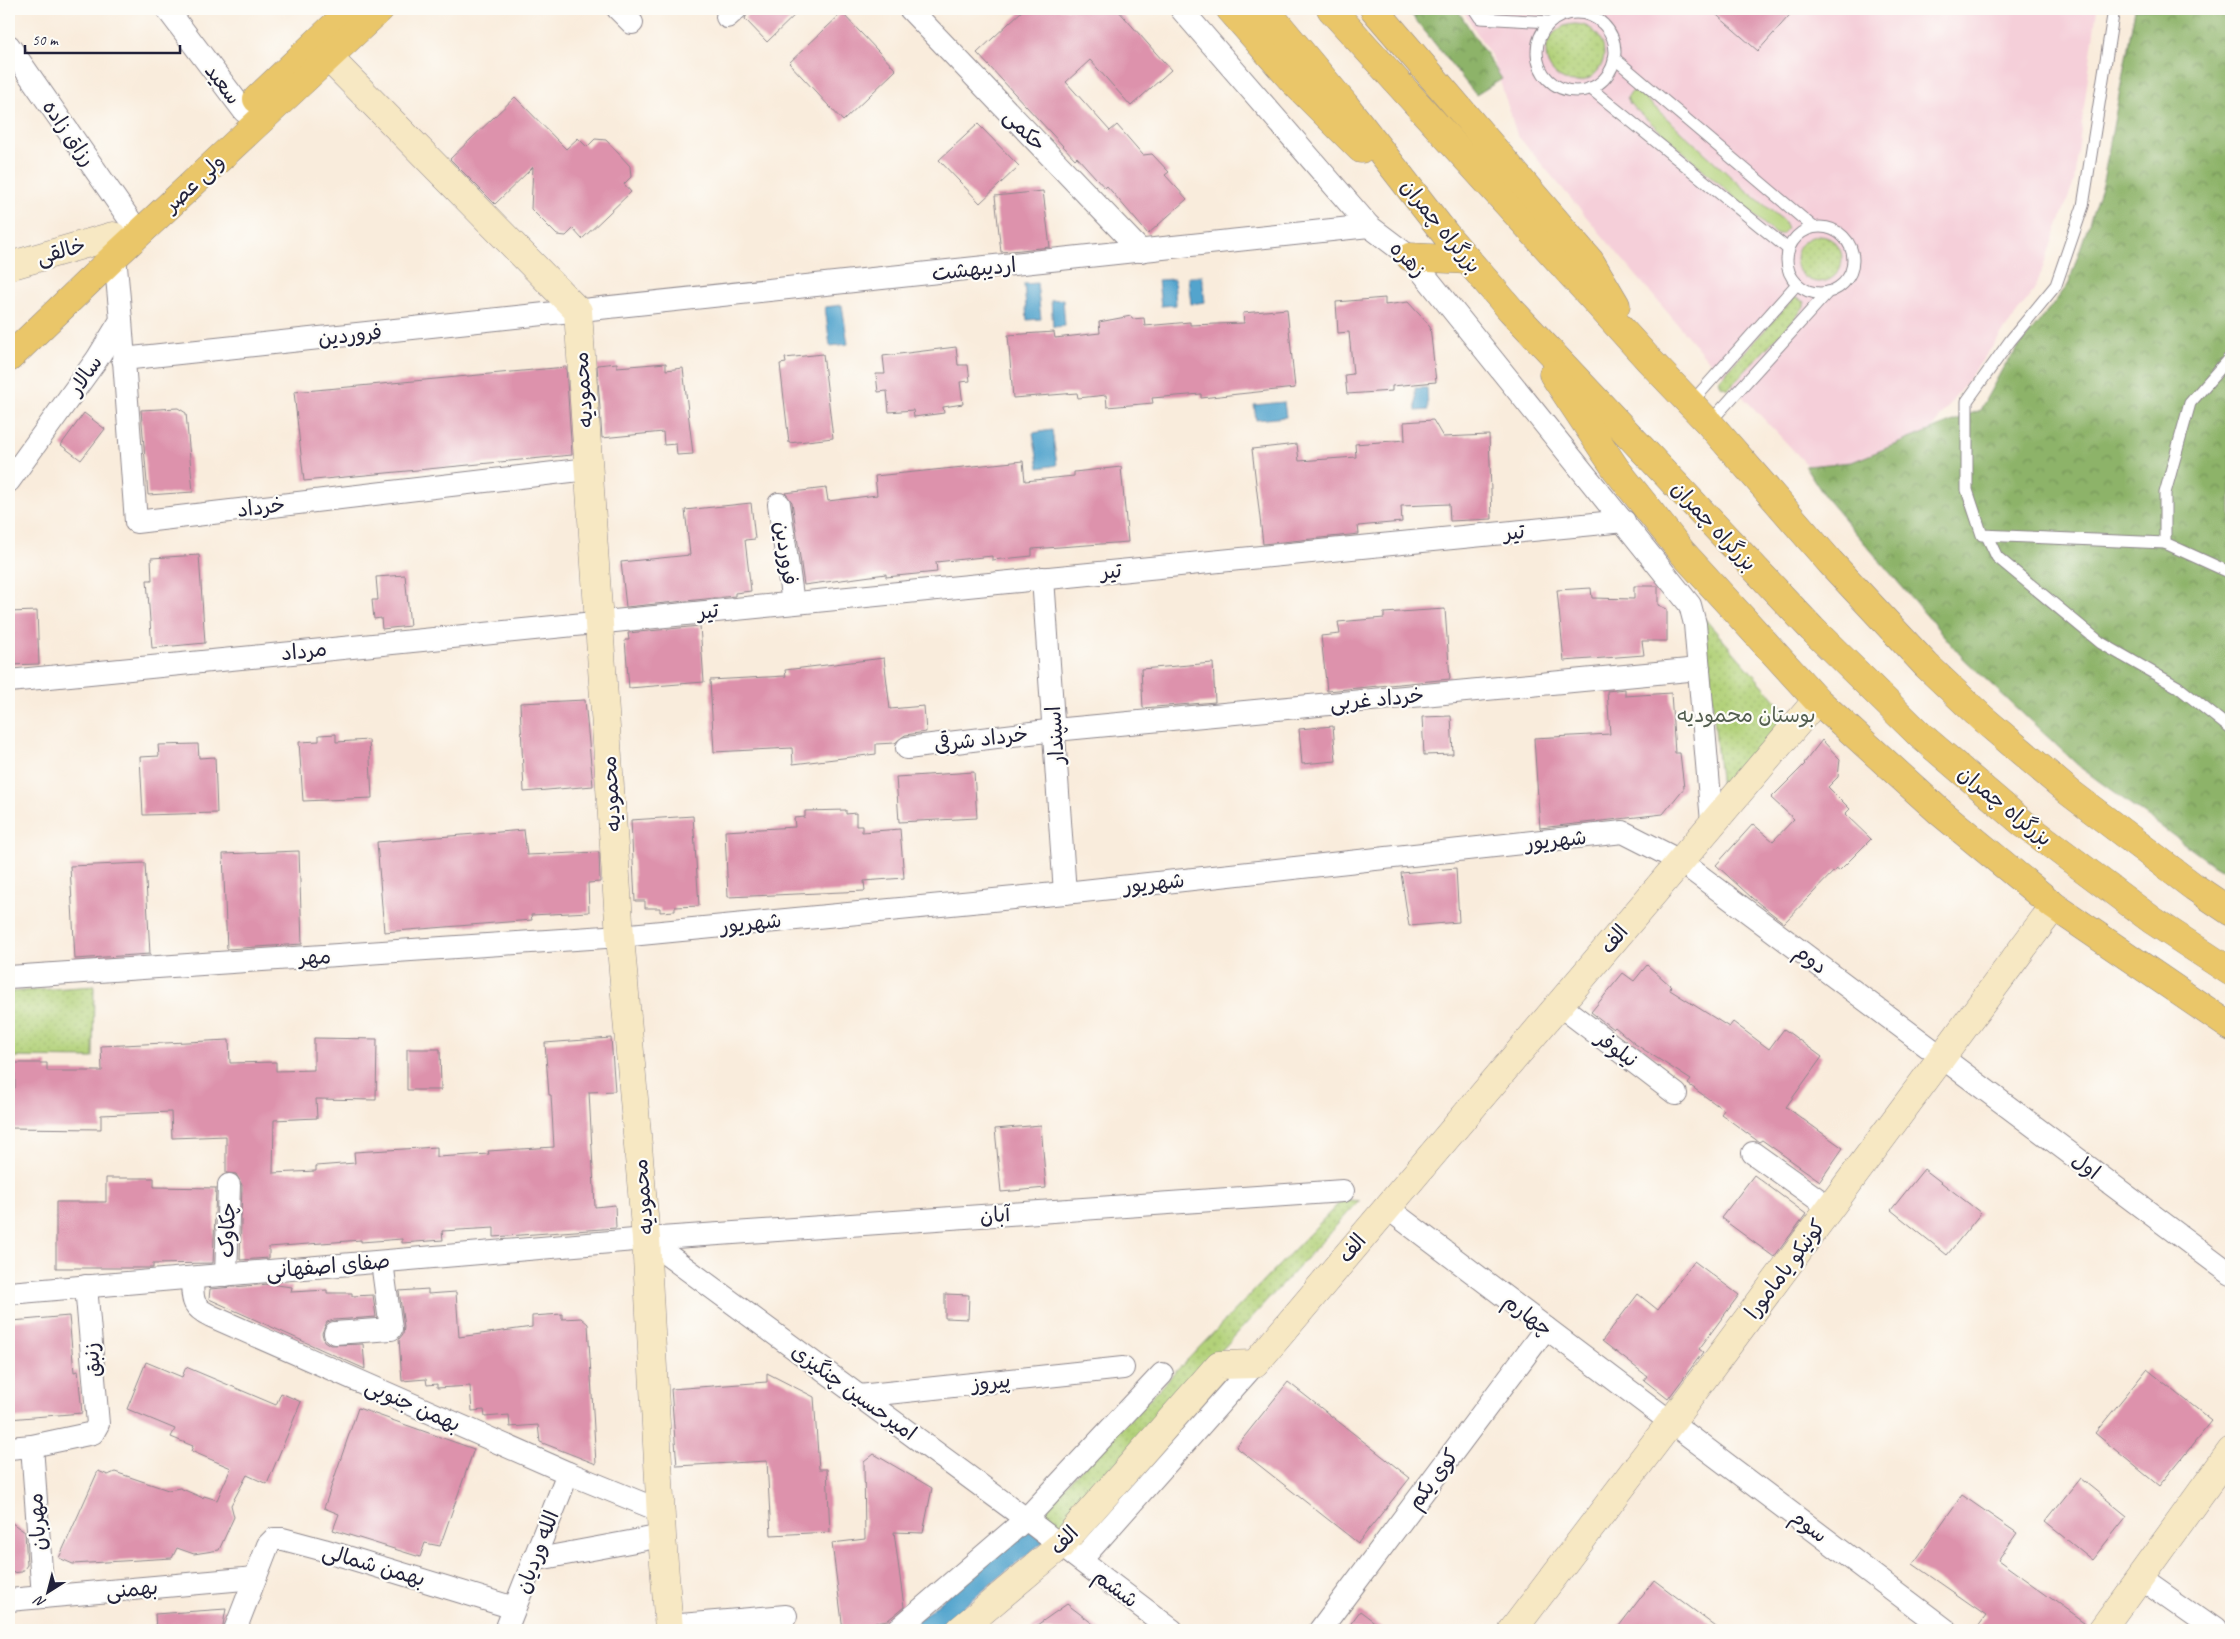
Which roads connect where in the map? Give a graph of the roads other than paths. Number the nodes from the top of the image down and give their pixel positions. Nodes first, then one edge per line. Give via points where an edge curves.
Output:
1 (167, 9) edge
2 (352, 9) edge
3 (380, 9) edge
4 (910, 9) edge
5 (1181, 9) edge
6 (1230, 9) edge
7 (1265, 9) edge
8 (1331, 9) edge
9 (1374, 9) edge
10 (2114, 9) edge
11 (1477, 14) edge
12 (1551, 22) junction
13 (9, 46) edge
14 (329, 58) junction
15 (1614, 58) junction
16 (1590, 88) junction
17 (244, 112) junction
18 (1369, 226) junction
19 (1813, 227) junction
20 (1446, 235) junction
21 (119, 237) junction
22 (1788, 249) junction
23 (1141, 251) junction
24 (1410, 257) junction
25 (1468, 260) junction
26 (9, 266) edge
27 (1797, 284) junction
28 (1828, 292) junction
29 (1511, 310) junction
30 (578, 311) junction
31 (120, 320) junction
32 (9, 336) edge
33 (2231, 356) edge
34 (9, 358) edge
35 (123, 359) junction
36 (1649, 360) junction
37 (1692, 403) junction
38 (1710, 423) junction
39 (588, 469) junction
40 (9, 481) edge
41 (779, 504) dead end
42 (1624, 521) junction
43 (1987, 536) junction
44 (2165, 543) junction
45 (2231, 573) edge
46 (1043, 578) junction
47 (793, 603) junction
48 (599, 622) junction
49 (1699, 669) junction
50 (9, 680) edge
51 (1817, 700) junction
52 (2231, 729) edge
53 (1055, 730) junction
54 (907, 748) dead end
55 (1712, 822) junction
56 (1680, 861) junction
57 (1066, 893) junction
58 (2054, 906) junction
59 (2231, 912) edge
60 (620, 936) junction
61 (2231, 972) edge
62 (9, 978) edge
63 (1558, 1004) junction
64 (2231, 1027) edge
65 (1942, 1057) junction
66 (1676, 1094) dead end
67 (1753, 1152) dead end
68 (229, 1185) dead end
69 (1343, 1191) dead end
70 (1386, 1207) junction
71 (1830, 1208) junction
72 (646, 1239) junction
73 (382, 1262) junction
74 (2231, 1274) edge
75 (226, 1275) junction
76 (192, 1278) junction
77 (86, 1286) junction
78 (9, 1293) edge
79 (1546, 1328) junction
80 (335, 1333) dead end
81 (1123, 1368) dead end
82 (1162, 1374) dead end
83 (859, 1396) junction
84 (1671, 1422) junction
85 (32, 1446) junction
86 (9, 1448) edge
87 (2231, 1451) edge
88 (568, 1473) junction
89 (1026, 1519) junction
90 (661, 1523) junction
91 (1071, 1553) junction
92 (533, 1560) junction
93 (256, 1578) junction
94 (2140, 1578) junction
95 (43, 1597) junction
96 (9, 1600) edge
97 (514, 1608) junction
98 (786, 1616) dead end
99 (669, 1628) edge
100 (235, 1630) edge
101 (506, 1630) edge
102 (897, 1630) edge
103 (960, 1630) edge
104 (1172, 1630) edge
105 (1320, 1630) edge
106 (1513, 1630) edge
107 (1946, 1630) edge
108 (2102, 1630) edge
109 (2214, 1630) edge

1 - 17 street, سعید
2 - 17 main road, ولی عصر
3 - 14 main road, ولی عصر
4 - 23 street, حکمی
5 - 18 street, زهره
6 - 20 main road via 1293,81
7 - 20 main road, بزرگراه چمران
8 - 36 main road
9 - 36 main road via 1590,261
10 - 43 lane via 2083,206 2056,285 1967,401 1967,490 1982,535
11 - 12 lane
12 - 15 lane via 1562,15 1589,15 1609,32
12 - 16 lane via 1538,42 1539,66 1555,84 1566,89
13 - 21 street, رزاق زاده
14 - 21 main road, ولی عصر
14 - 30 street
15 - 16 lane via 1610,71
15 - 19 lane
16 - 22 lane
17 - 21 main road, ولی عصر
18 - 23 street, اردیبهشت
18 - 24 street, زهره
19 - 22 lane via 1802,231
19 - 28 lane via 1835,230 1844,237 1852,252 1852,269 1847,279
20 - 25 main road, بزرگراه چمران
21 - 26 street, خالقی
21 - 31 street
21 - 32 main road, ولی عصر
21 - 34 main road, ولی عصر
22 - 27 lane via 1788,268
23 - 30 street, اردیبهشت
24 - 25 main road
24 - 42 street, زهره
25 - 29 main road, بزرگراه چمران
27 - 28 lane via 1817,293
27 - 37 lane
28 - 38 lane
29 - 51 main road via 1616,469 1682,552
29 - 61 main road, بزرگراه چمران via 1805,622 1920,735 2024,824 2152,920
30 - 35 street, فروردین
30 - 39 street, محمودیه
31 - 35 street, خرداد
31 - 40 street, سالار via 97,359
33 - 44 lane via 2190,403 2165,493
35 - 39 street, خرداد via 136,522
36 - 37 main road
37 - 38 main road
38 - 59 main road via 1830,562 1982,718 2069,792
39 - 48 street, محمودیه
41 - 47 street, فروردین
42 - 46 street, تیر
42 - 49 street via 1690,605 1696,624
43 - 44 lane
43 - 52 lane via 1997,556 2101,643 2178,688
44 - 45 lane
46 - 47 street, تیر
46 - 53 street, اسپندار
47 - 48 street, تیر
48 - 50 street, مرداد
48 - 60 street, محمودیه
49 - 53 street, خرداد غربی
49 - 55 street
51 - 55 street, الف
51 - 58 main road via 1940,812
53 - 54 street, خرداد شرقی
53 - 57 street, اسپندار
55 - 56 street, الف
56 - 57 street, شهریور via 1623,832
56 - 63 street, الف
56 - 65 street, دوم
57 - 60 street, شهریور
58 - 64 main road
58 - 65 street, کونیکو یامامورا
60 - 62 street, مهر
60 - 72 street, محمودیه
63 - 66 street, نیلوفر
63 - 70 street, الف
65 - 71 street, کونیکو یامامورا
65 - 74 street, اول
67 - 71 street
68 - 75 street, چکاوک
69 - 72 street, آبان
70 - 79 street, چهارم
70 - 91 street, الف via 1255,1364 1219,1366
71 - 84 street, کونیکو یامامورا
72 - 73 street, صفای اصفهانی
72 - 83 street, امیرحسین چنگیزی
72 - 90 street, محمودیه
73 - 75 street, صفای اصفهانی
73 - 80 street via 391,1329
75 - 76 street, صفای اصفهانی
76 - 77 street, صفای اصفهانی
76 - 88 street, بهمن جنوبی via 193,1304 199,1310
77 - 78 street, صفای اصفهانی
77 - 85 street, زنبق via 98,1424 93,1433
79 - 84 street, چهارم
79 - 105 street, کوی یکم
81 - 83 street, پیروز
82 - 89 street
83 - 89 street, امیرحسین چنگیزی
84 - 106 street, کونیکو یامامورا
84 - 107 street, سوم
85 - 86 street
85 - 95 street, مهربان
87 - 94 street
88 - 90 street, بهمن جنوبی
88 - 92 street, الله وردیان
89 - 91 street, امیرحسین چنگیزی
89 - 102 street
90 - 92 street
90 - 99 street, محمودیه
91 - 103 street, الف
91 - 104 street, ششم
92 - 97 street, الله وردیان
93 - 95 street, بهمنی
93 - 97 street, بهمن شمالی via 268,1545 274,1539 283,1539
93 - 100 street, بهمن شمالی
94 - 108 street
94 - 109 street
95 - 96 street, بهمنی
97 - 101 street, الله وردیان
98 - 99 street

